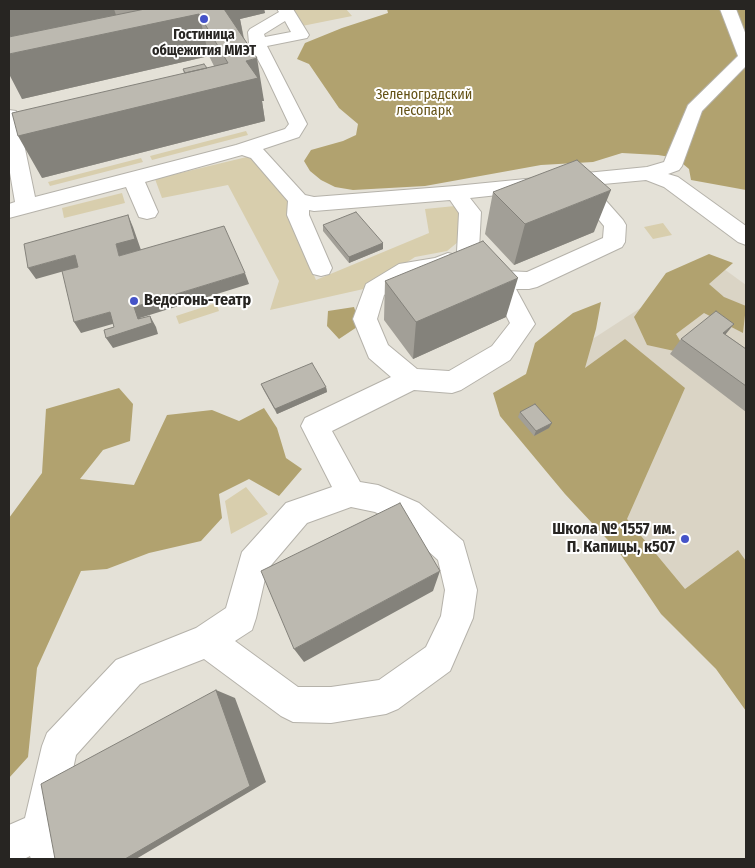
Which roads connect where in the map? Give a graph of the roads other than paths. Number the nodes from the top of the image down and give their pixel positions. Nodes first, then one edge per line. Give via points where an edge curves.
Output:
1 (728, 9) edge
2 (286, 11) edge
3 (257, 43) junction
4 (746, 56) edge
5 (17, 124) edge
6 (243, 149) junction
7 (648, 173) junction
8 (133, 178) junction
9 (556, 183) junction
10 (454, 193) junction
11 (298, 200) junction
12 (18, 208) edge
13 (147, 212) dead end
14 (746, 237) edge
15 (468, 252) junction
16 (321, 268) dead end
17 (500, 279) junction
18 (411, 379) junction
19 (351, 494) junction
20 (208, 641) junction
21 (34, 845) edge

1 - 4 lane
2 - 3 lane via 256,32
2 - 3 lane via 301,35
3 - 6 lane via 264,71 298,124 292,132
4 - 7 lane via 694,109 672,166
5 - 12 lane
6 - 8 lane
6 - 11 lane via 258,154
7 - 9 lane
7 - 14 lane via 671,182
8 - 12 lane
8 - 13 lane
9 - 10 lane
9 - 17 lane via 593,199 616,226 614,242 528,282
10 - 11 lane via 314,204
10 - 15 lane via 470,212
11 - 16 lane via 298,216
15 - 17 lane
15 - 18 lane via 440,265 407,270 374,290 365,319 378,351
17 - 18 lane via 523,324 501,353 452,382
18 - 19 lane via 315,426
19 - 20 lane via 297,513 253,563 240,618
19 - 20 lane via 378,499 408,513 452,552 461,590 457,618 438,658 386,697 331,705 293,704
20 - 21 lane via 128,672 60,746

